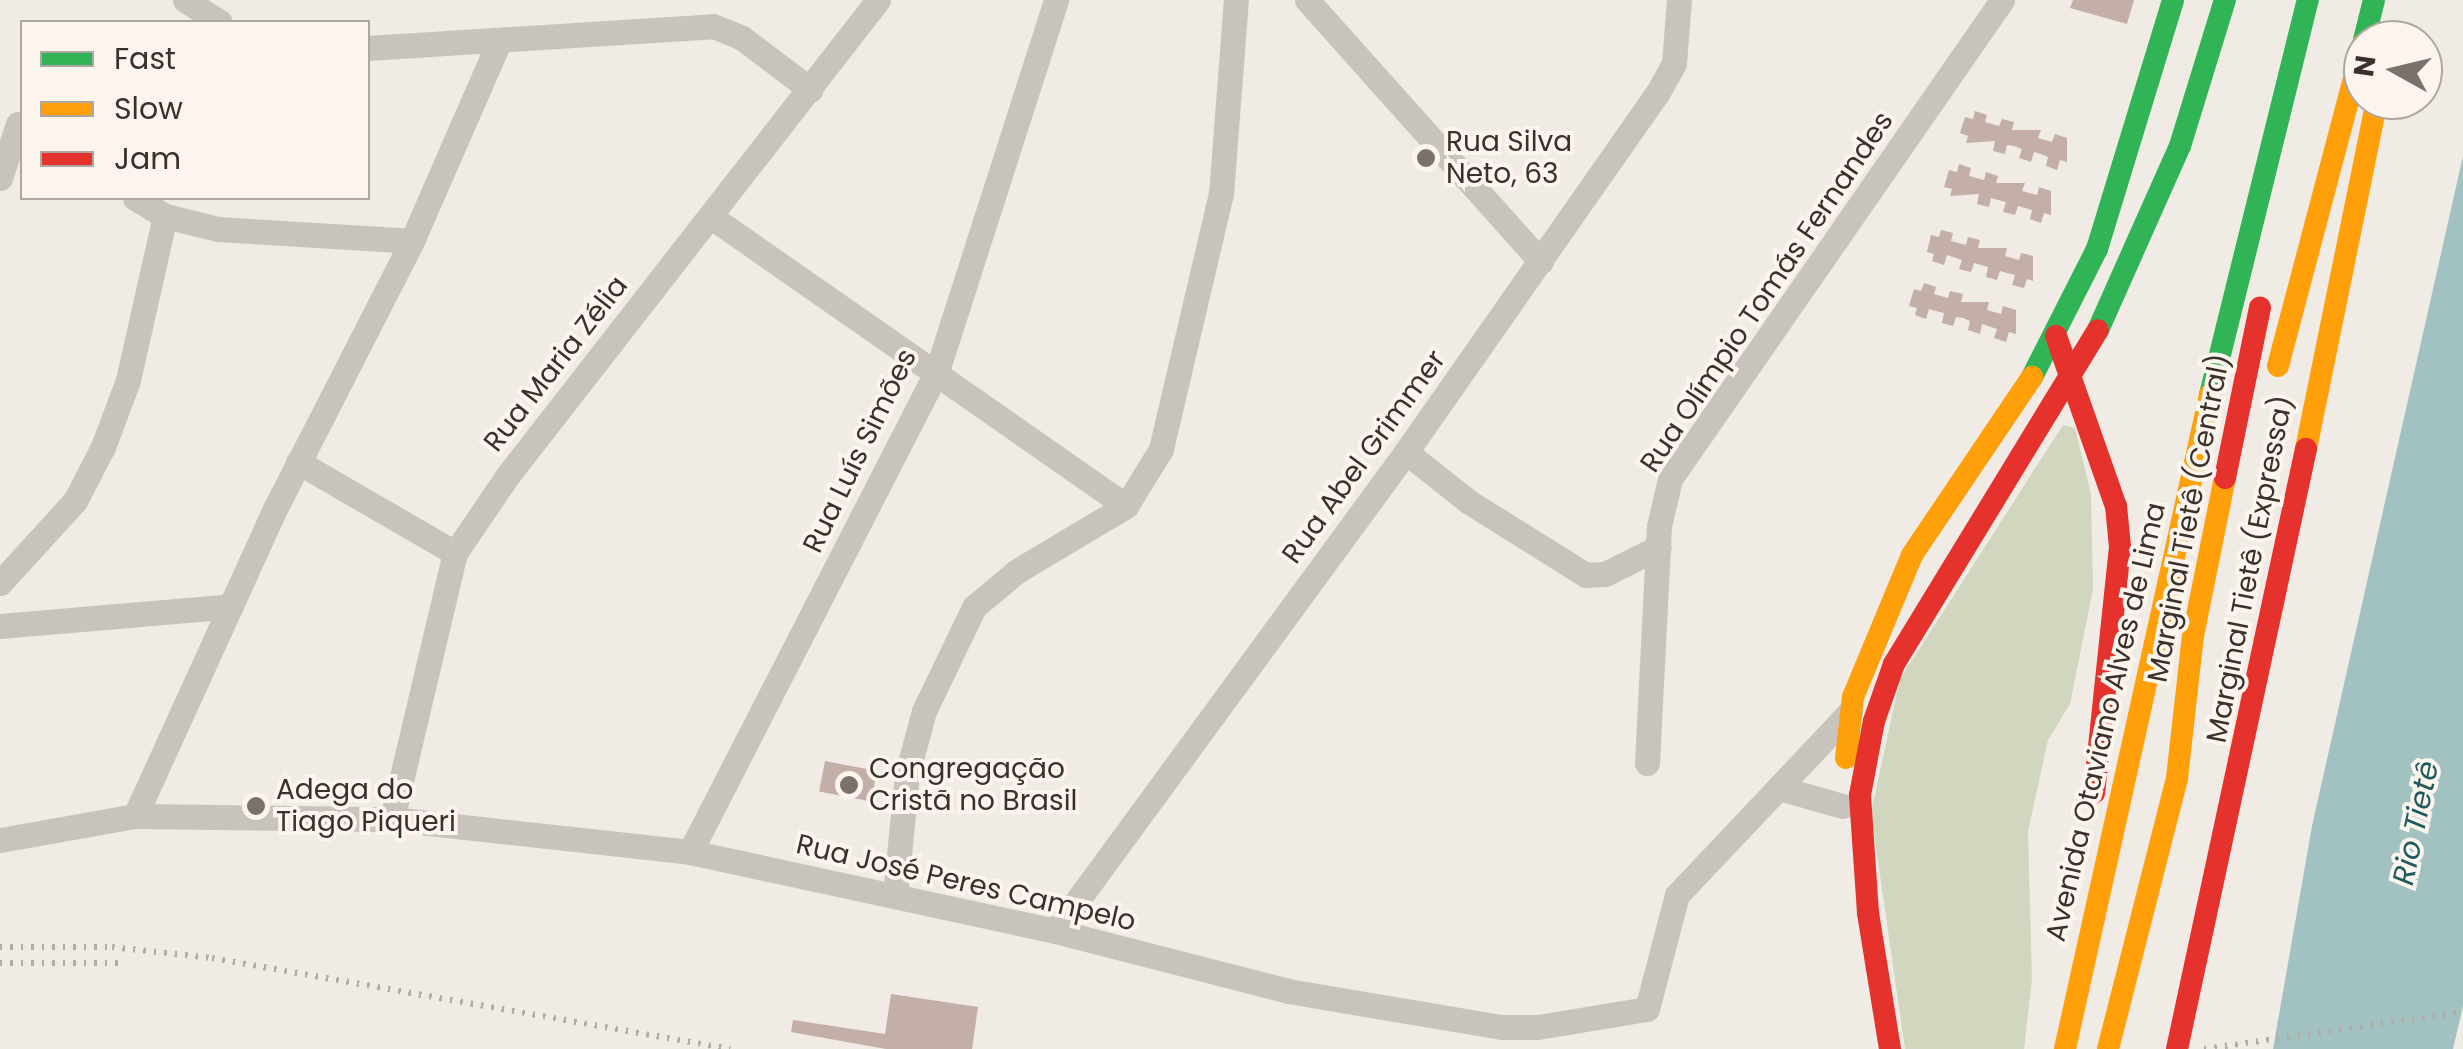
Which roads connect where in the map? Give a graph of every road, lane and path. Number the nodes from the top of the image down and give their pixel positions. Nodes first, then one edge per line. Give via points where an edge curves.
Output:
1 (185, 0) edge
2 (878, 0) edge
3 (1056, 0) edge
4 (1236, 0) edge
5 (1307, 0) edge
6 (1679, 0) edge
7 (2002, 0) edge
8 (2173, 0) edge
9 (2225, 0) edge
10 (2308, 0) edge
11 (217, 20) edge
12 (500, 40) junction
13 (370, 48) edge
14 (811, 90) junction
15 (13, 120) edge
16 (2343, 120) edge
17 (2373, 120) edge
18 (0, 178) edge
19 (138, 200) edge
20 (165, 216) junction
21 (710, 216) junction
22 (412, 241) junction
23 (1541, 262) junction
24 (2267, 276) dead end
25 (2056, 336) junction
26 (2321, 365) junction
27 (937, 370) junction
28 (2069, 385) junction
29 (2272, 392) dead end
30 (1406, 452) junction
31 (298, 462) junction
32 (1126, 506) junction
33 (2243, 518) dead end
34 (1659, 546) junction
35 (455, 553) junction
36 (0, 583) edge
37 (231, 606) junction
38 (0, 626) edge
39 (1850, 712) junction
40 (1647, 762) dead end
41 (2177, 778) junction
42 (1780, 788) junction
43 (1842, 806) junction
44 (135, 816) junction
45 (392, 819) junction
46 (2197, 834) dead end
47 (0, 840) edge
48 (690, 852) junction
49 (895, 895) junction
50 (1054, 931) junction
51 (2085, 954) junction
52 (1871, 1049) edge
53 (1890, 1049) edge
54 (2065, 1049) edge
55 (2108, 1049) edge
56 (2177, 1049) edge

1 - 11 street
2 - 14 street, Rua Maria Zélia
3 - 27 street, Rua Luís Simões
4 - 32 street via 1217,213 1161,449
5 - 23 street
6 - 23 street, Rua Abel Grimmer via 1674,63
7 - 34 street, Rua Olímpio Tomás Fernandes via 1670,479
8 - 25 main road via 2097,249
9 - 28 main road via 2149,224
10 - 51 main road, Avenida Otaviano Alves de Lima via 2212,386
12 - 13 street
12 - 14 street via 713,26 742,38
12 - 22 street
14 - 21 street, Rua Maria Zélia
15 - 18 street
16 - 29 main road
17 - 26 main road, Marginal Tietê (Expressa)
19 - 20 street
20 - 22 street via 248,233
20 - 36 street via 128,380 103,447 76,501
21 - 27 street
21 - 35 street, Rua Maria Zélia
22 - 31 street
23 - 30 street, Rua Abel Grimmer
24 - 41 main road, Marginal Tietê (Central) via 2194,636
25 - 28 main road
25 - 39 main road via 1912,555 1877,629
26 - 46 main road via 2274,499
26 - 56 main road, Marginal Tietê (Expressa)
27 - 32 street
27 - 48 street, Rua Luís Simões
28 - 51 main road via 2106,476 2120,547 2118,612 2079,886
28 - 53 main road via 1943,576 1894,664 1874,720 1860,794 1868,913
30 - 34 street via 1469,502 1586,575 1605,574
30 - 50 street, Rua Abel Grimmer
31 - 35 street
31 - 37 street
32 - 49 street via 1017,571 974,607 924,710 907,774
33 - 41 main road
34 - 40 street, Rua Olímpio Tomás Fernandes
35 - 45 street, Rua Maria Zélia
37 - 38 street
37 - 44 street
39 - 42 street, Rua José Peres Campelo
39 - 43 main road
41 - 55 main road, Marginal Tietê (Central)
42 - 43 street
42 - 50 street, Rua José Peres Campelo via 1676,895 1652,1002 1637,1016 1501,1028 1288,991
43 - 52 main road
44 - 45 street, Rua José Peres Campelo
44 - 47 street, Rua José Peres Campelo
45 - 48 street, Rua José Peres Campelo
48 - 49 street, Rua José Peres Campelo
49 - 50 street, Rua José Peres Campelo
51 - 54 main road, Avenida Otaviano Alves de Lima

